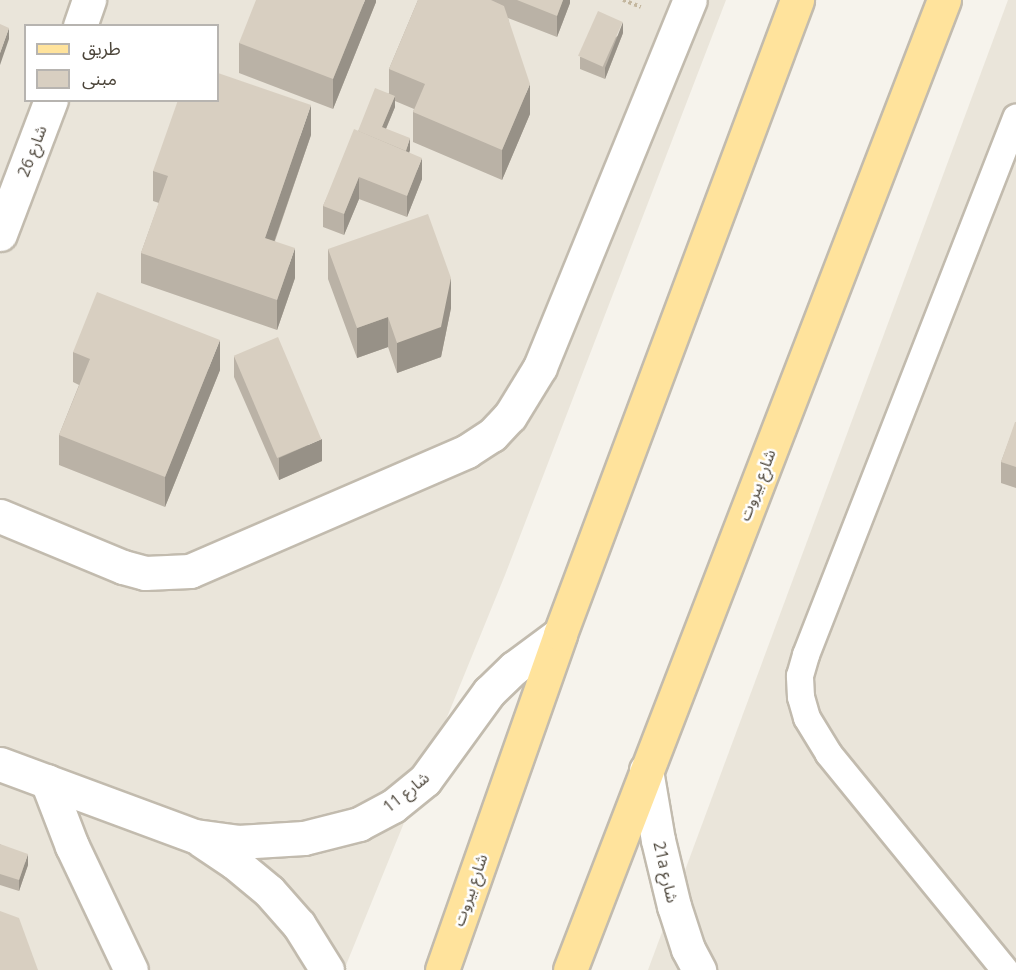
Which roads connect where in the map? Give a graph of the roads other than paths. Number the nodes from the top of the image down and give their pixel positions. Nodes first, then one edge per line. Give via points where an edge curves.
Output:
1 (89, 0) edge
2 (690, 0) edge
3 (797, 0) edge
4 (944, 0) edge
5 (81, 24) edge
6 (50, 102) edge
7 (1016, 118) edge
8 (0, 234) edge
9 (0, 516) edge
10 (560, 634) junction
11 (0, 764) edge
12 (646, 770) junction
13 (47, 781) junction
14 (195, 836) junction
15 (131, 970) edge
16 (327, 970) edge
17 (442, 970) edge
18 (570, 970) edge
19 (699, 970) edge
20 (1005, 970) edge

1 - 5 street
2 - 9 street via 540,368 510,416 492,435 466,451 190,571 168,574 134,570
3 - 10 main road, شارع بيروت
4 - 12 main road, شارع بيروت
6 - 8 street, شارع 26
7 - 20 lane via 800,676 807,718 829,754
10 - 14 street, شارع 11 via 489,692 425,780 393,806 359,824 304,838 238,842
10 - 17 main road, شارع بيروت
11 - 13 street, شارع 11
12 - 18 main road, شارع بيروت
12 - 19 street, 21a شارع via 674,906
13 - 14 street, شارع 11
13 - 15 street via 72,846
14 - 16 street, شارع 11 via 269,891 299,925

